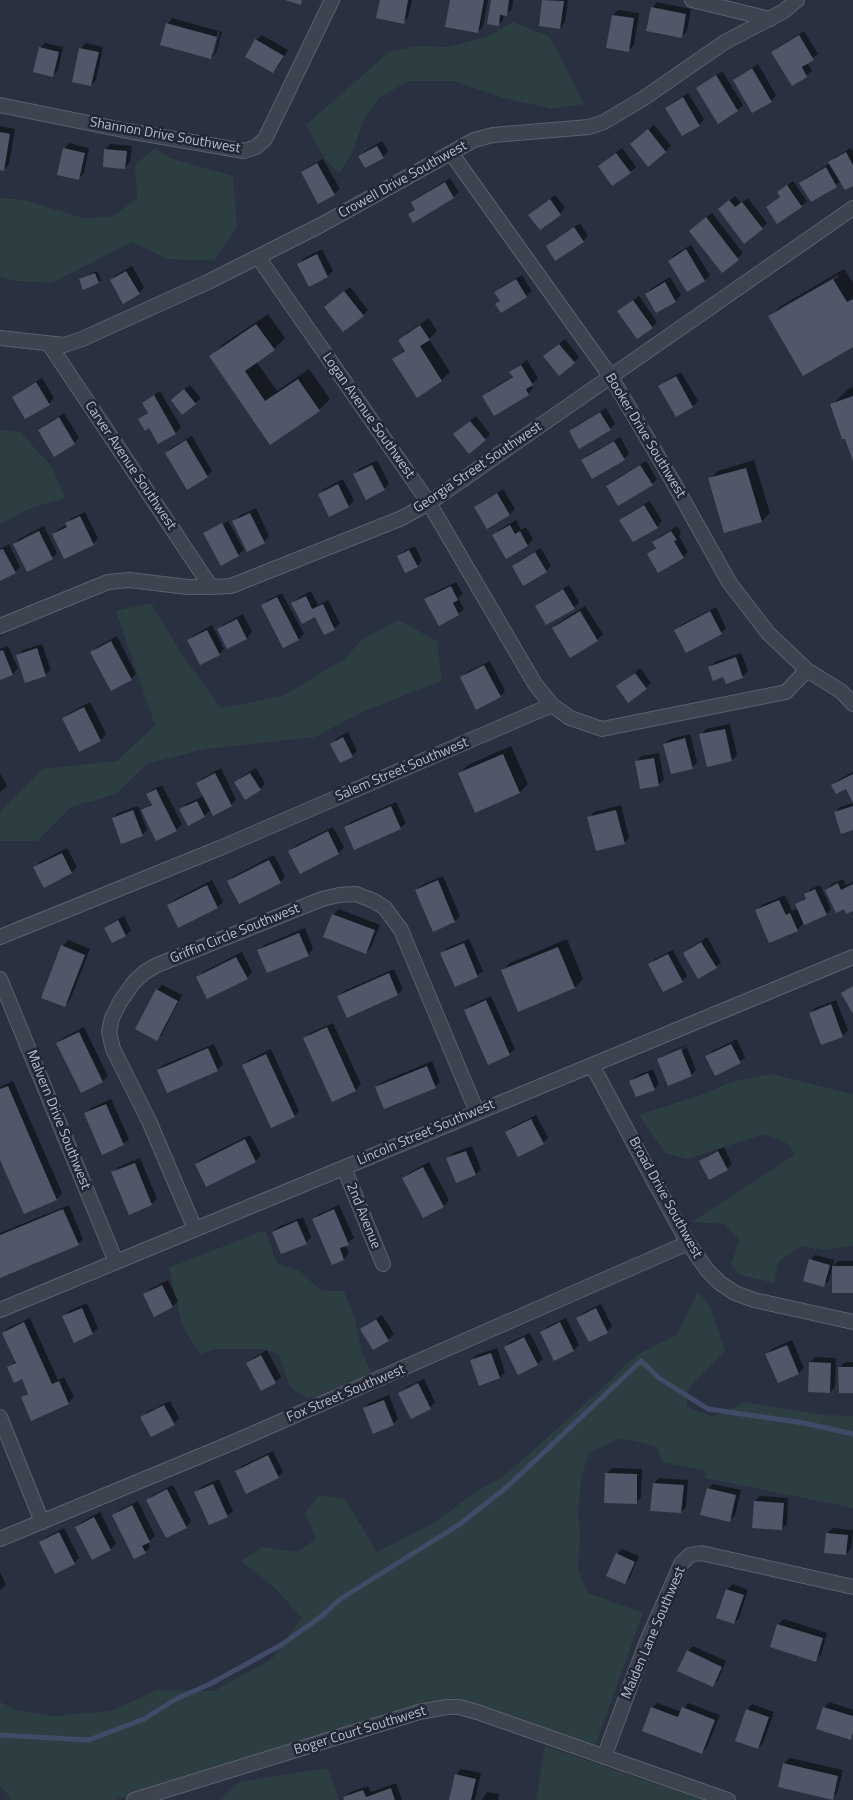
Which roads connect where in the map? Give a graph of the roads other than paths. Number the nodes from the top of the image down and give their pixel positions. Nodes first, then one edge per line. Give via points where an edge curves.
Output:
1 (332, 0) edge
2 (692, 0) edge
3 (797, 0) edge
4 (770, 19) junction
5 (0, 105) edge
6 (451, 152) junction
7 (853, 208) edge
8 (258, 257) junction
9 (0, 338) edge
10 (50, 344) junction
11 (611, 377) junction
12 (429, 503) junction
13 (211, 588) junction
14 (0, 626) edge
15 (807, 670) junction
16 (853, 704) edge
17 (552, 706) junction
18 (0, 937) edge
19 (853, 957) edge
20 (0, 979) edge
21 (592, 1064) junction
22 (477, 1112) junction
23 (344, 1168) junction
24 (195, 1229) junction
25 (688, 1243) junction
26 (116, 1262) junction
27 (383, 1264) dead end
28 (0, 1310) edge
29 (853, 1322) edge
30 (0, 1417) edge
31 (42, 1522) junction
32 (0, 1538) edge
33 (853, 1587) edge
34 (604, 1756) junction
35 (134, 1800) edge
36 (728, 1800) edge

1 - 5 street, Shannon Drive Southwest via 265,139 244,151
2 - 4 street
3 - 4 street, Crowell Drive Southwest
4 - 6 street, Crowell Drive Southwest via 725,42 604,122 589,127 494,134
6 - 8 street, Crowell Drive Southwest
6 - 11 street, Booker Drive Southwest
7 - 11 street, Georgia Street Southwest
8 - 10 street, Crowell Drive Southwest via 82,339 64,345
8 - 12 street, Logan Avenue Southwest
9 - 10 street, Crowell Drive Southwest
10 - 13 street, Carver Avenue Southwest
11 - 12 street, Georgia Street Southwest
11 - 15 street, Booker Drive Southwest via 729,582 768,633
12 - 13 street, Georgia Street Southwest via 402,518 231,586
12 - 17 street, Logan Avenue Southwest via 535,684
13 - 14 street, Georgia Street Southwest via 129,580 108,582
15 - 16 street, Booker Drive Southwest via 842,692
15 - 17 street via 786,692 602,728 570,718
17 - 18 street, Salem Street Southwest via 220,848
19 - 21 street, Lincoln Street Southwest
20 - 26 street, Malvern Drive Southwest
21 - 22 street, Lincoln Street Southwest
21 - 25 street, Broad Drive Southwest
22 - 23 street, Lincoln Street Southwest
22 - 24 street, Griffin Circle Southwest via 401,930 385,908 374,901 356,894 322,899 157,965 134,982 120,1002 109,1032 113,1050 150,1121
23 - 24 street, Lincoln Street Southwest
23 - 27 street, 2nd Avenue
24 - 26 street, Lincoln Street Southwest
25 - 29 street, Broad Drive Southwest via 706,1270 735,1292 754,1300
25 - 31 street, Fox Street Southwest via 234,1442
26 - 28 street, Lincoln Street Southwest
30 - 31 street
31 - 32 street, Fox Street Southwest
33 - 34 street, Maiden Lane Southwest via 701,1553 690,1555 681,1564 651,1632
34 - 35 street, Boger Court Southwest via 477,1712 447,1707 419,1712
34 - 36 street, Boger Court Southwest

